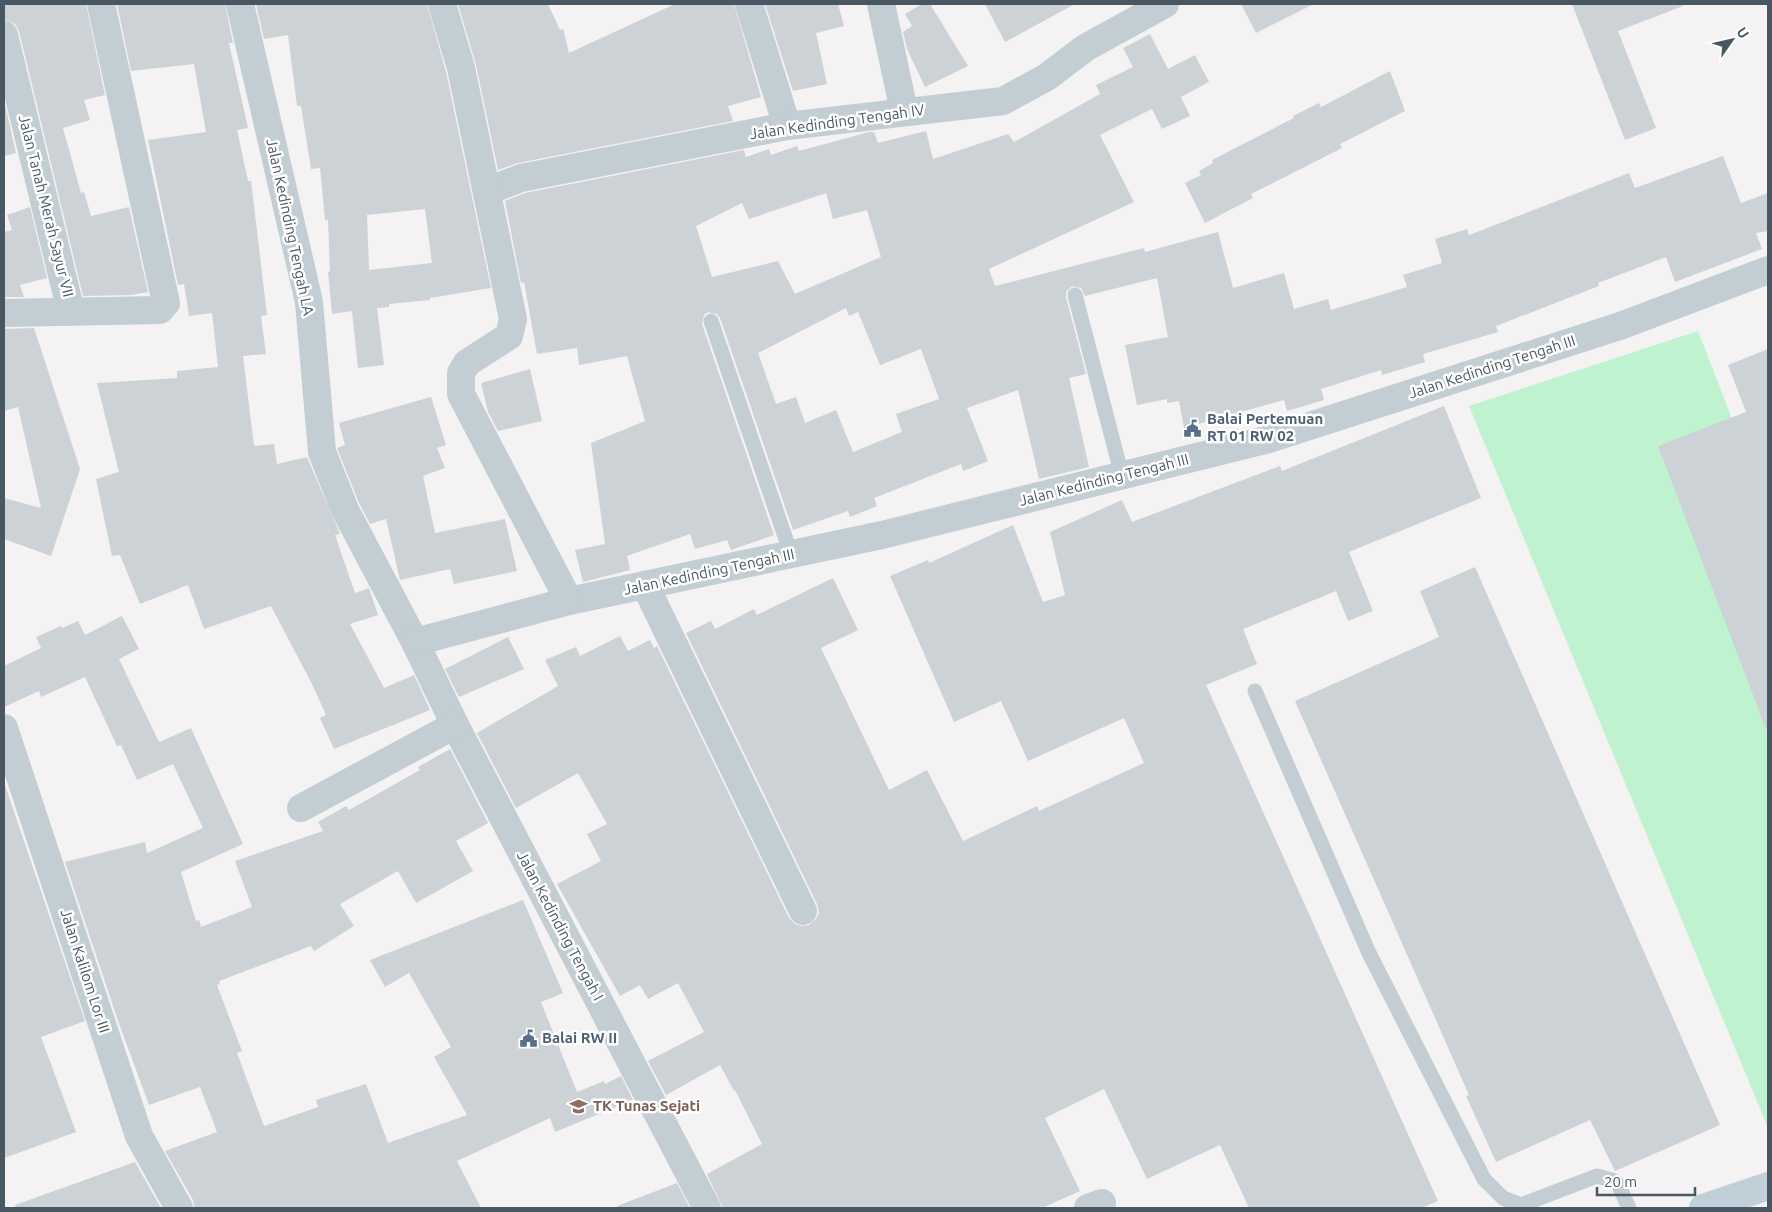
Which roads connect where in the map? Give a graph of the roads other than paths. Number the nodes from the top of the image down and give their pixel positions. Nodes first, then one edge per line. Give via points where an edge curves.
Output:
1 (101, 4) edge
2 (240, 4) edge
3 (442, 4) edge
4 (749, 4) edge
5 (881, 4) edge
6 (1165, 4) edge
7 (4, 35) edge
8 (904, 112) junction
9 (787, 126) junction
10 (487, 191) junction
11 (1768, 270) edge
12 (1075, 295) dead end
13 (71, 312) junction
14 (4, 313) edge
15 (712, 322) dead end
16 (1122, 476) junction
17 (791, 554) junction
18 (645, 585) junction
19 (569, 601) junction
20 (416, 642) junction
21 (1255, 691) dead end
22 (455, 725) junction
23 (4, 728) edge
24 (301, 808) dead end
25 (802, 910) dead end
26 (1768, 1186) edge
27 (179, 1208) edge
28 (707, 1208) edge
29 (1629, 1208) edge
30 (1703, 1208) edge

1 - 13 street via 166,304 160,310
2 - 20 street, Jalan Kedinding Tengah LA via 309,302 322,452 345,510
3 - 10 street via 461,68
4 - 9 street
5 - 8 street
6 - 8 street, Jalan Kedinding Tengah IV via 1085,48 1047,76 1002,101
7 - 13 street, Jalan Tanah Merah Sayur VII
8 - 9 street, Jalan Kedinding Tengah IV
9 - 10 street, Jalan Kedinding Tengah IV via 521,178
10 - 19 street via 513,319 509,336 467,363 461,373 462,394
11 - 16 street, Jalan Kedinding Tengah III via 1620,326 1279,436
12 - 16 lane
13 - 14 street, Jalan Tanah Merah Sayur VII
15 - 17 lane
16 - 17 street, Jalan Kedinding Tengah III
17 - 18 street, Jalan Kedinding Tengah III
18 - 19 street, Jalan Kedinding Tengah III
18 - 25 street
19 - 20 street, Jalan Kedinding Tengah III
20 - 22 street, Jalan Kedinding Tengah I
21 - 29 lane via 1369,953 1484,1179 1503,1198 1522,1205 1597,1176 1618,1184
22 - 24 street
22 - 28 street, Jalan Kedinding Tengah I
23 - 27 street, Jalan Kalilom Lor III via 139,1136
26 - 30 main road

